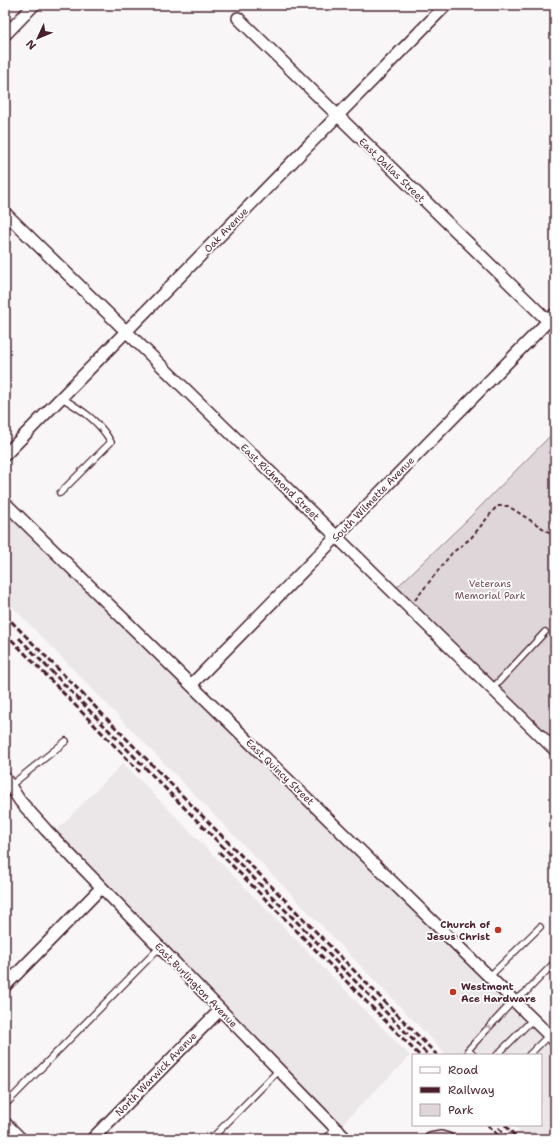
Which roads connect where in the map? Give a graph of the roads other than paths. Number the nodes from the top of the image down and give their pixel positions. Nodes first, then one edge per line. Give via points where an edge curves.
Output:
1 (34, 5) edge
2 (446, 5) edge
3 (238, 18) dead end
4 (7, 30) edge
5 (337, 116) junction
6 (5, 213) edge
7 (551, 318) edge
8 (126, 332) junction
9 (62, 398) junction
10 (5, 455) edge
11 (60, 492) dead end
12 (5, 503) edge
13 (336, 537) junction
14 (545, 632) dead end
15 (191, 685) junction
16 (492, 689) junction
17 (66, 741) dead end
18 (555, 750) edge
19 (8, 782) edge
20 (101, 888) junction
21 (540, 927) dead end
22 (160, 947) junction
23 (555, 962) edge
24 (490, 976) junction
25 (5, 986) edge
26 (514, 1000) junction
27 (220, 1010) junction
28 (533, 1019) junction
29 (552, 1038) edge
30 (472, 1054) edge
31 (498, 1054) edge
32 (530, 1054) edge
33 (279, 1070) junction
34 (5, 1105) edge
35 (5, 1123) edge
36 (338, 1130) junction
37 (21, 1139) edge
38 (92, 1139) edge
39 (211, 1139) edge
40 (330, 1139) edge
41 (346, 1139) edge
42 (430, 1139) edge
43 (448, 1139) edge

1 - 4 street
2 - 5 street, Oak Avenue
3 - 5 street, East Dallas Street
5 - 7 street, East Dallas Street
5 - 8 street, Oak Avenue
6 - 8 street, East Richmond Street
7 - 13 street, South Wilmette Avenue
8 - 9 street, Oak Avenue
8 - 13 street, East Richmond Street
9 - 10 street, Oak Avenue
9 - 11 lane via 94,419 111,442
12 - 15 street, East Quincy Street
13 - 15 street, South Wilmette Avenue
13 - 16 street, East Richmond Street
14 - 16 lane
15 - 24 street, East Quincy Street
16 - 18 street, East Richmond Street
17 - 19 lane
19 - 20 street, East Burlington Avenue via 20,801
20 - 22 street, East Burlington Avenue
20 - 25 street
21 - 24 lane
22 - 27 street, East Burlington Avenue
22 - 34 lane
23 - 26 lane via 525,993
24 - 26 street, East Quincy Street
26 - 28 street, East Quincy Street
30 -> 26 lane via 468,1050
27 - 33 street, East Burlington Avenue
27 - 38 street, North Warwick Avenue
28 - 29 street, East Quincy Street
28 - 31 lane
29 - 32 lane
33 - 36 street, East Burlington Avenue
33 - 39 lane
35 - 37 street
36 - 40 street
36 - 41 street, East Burlington Avenue
42 - 43 street

